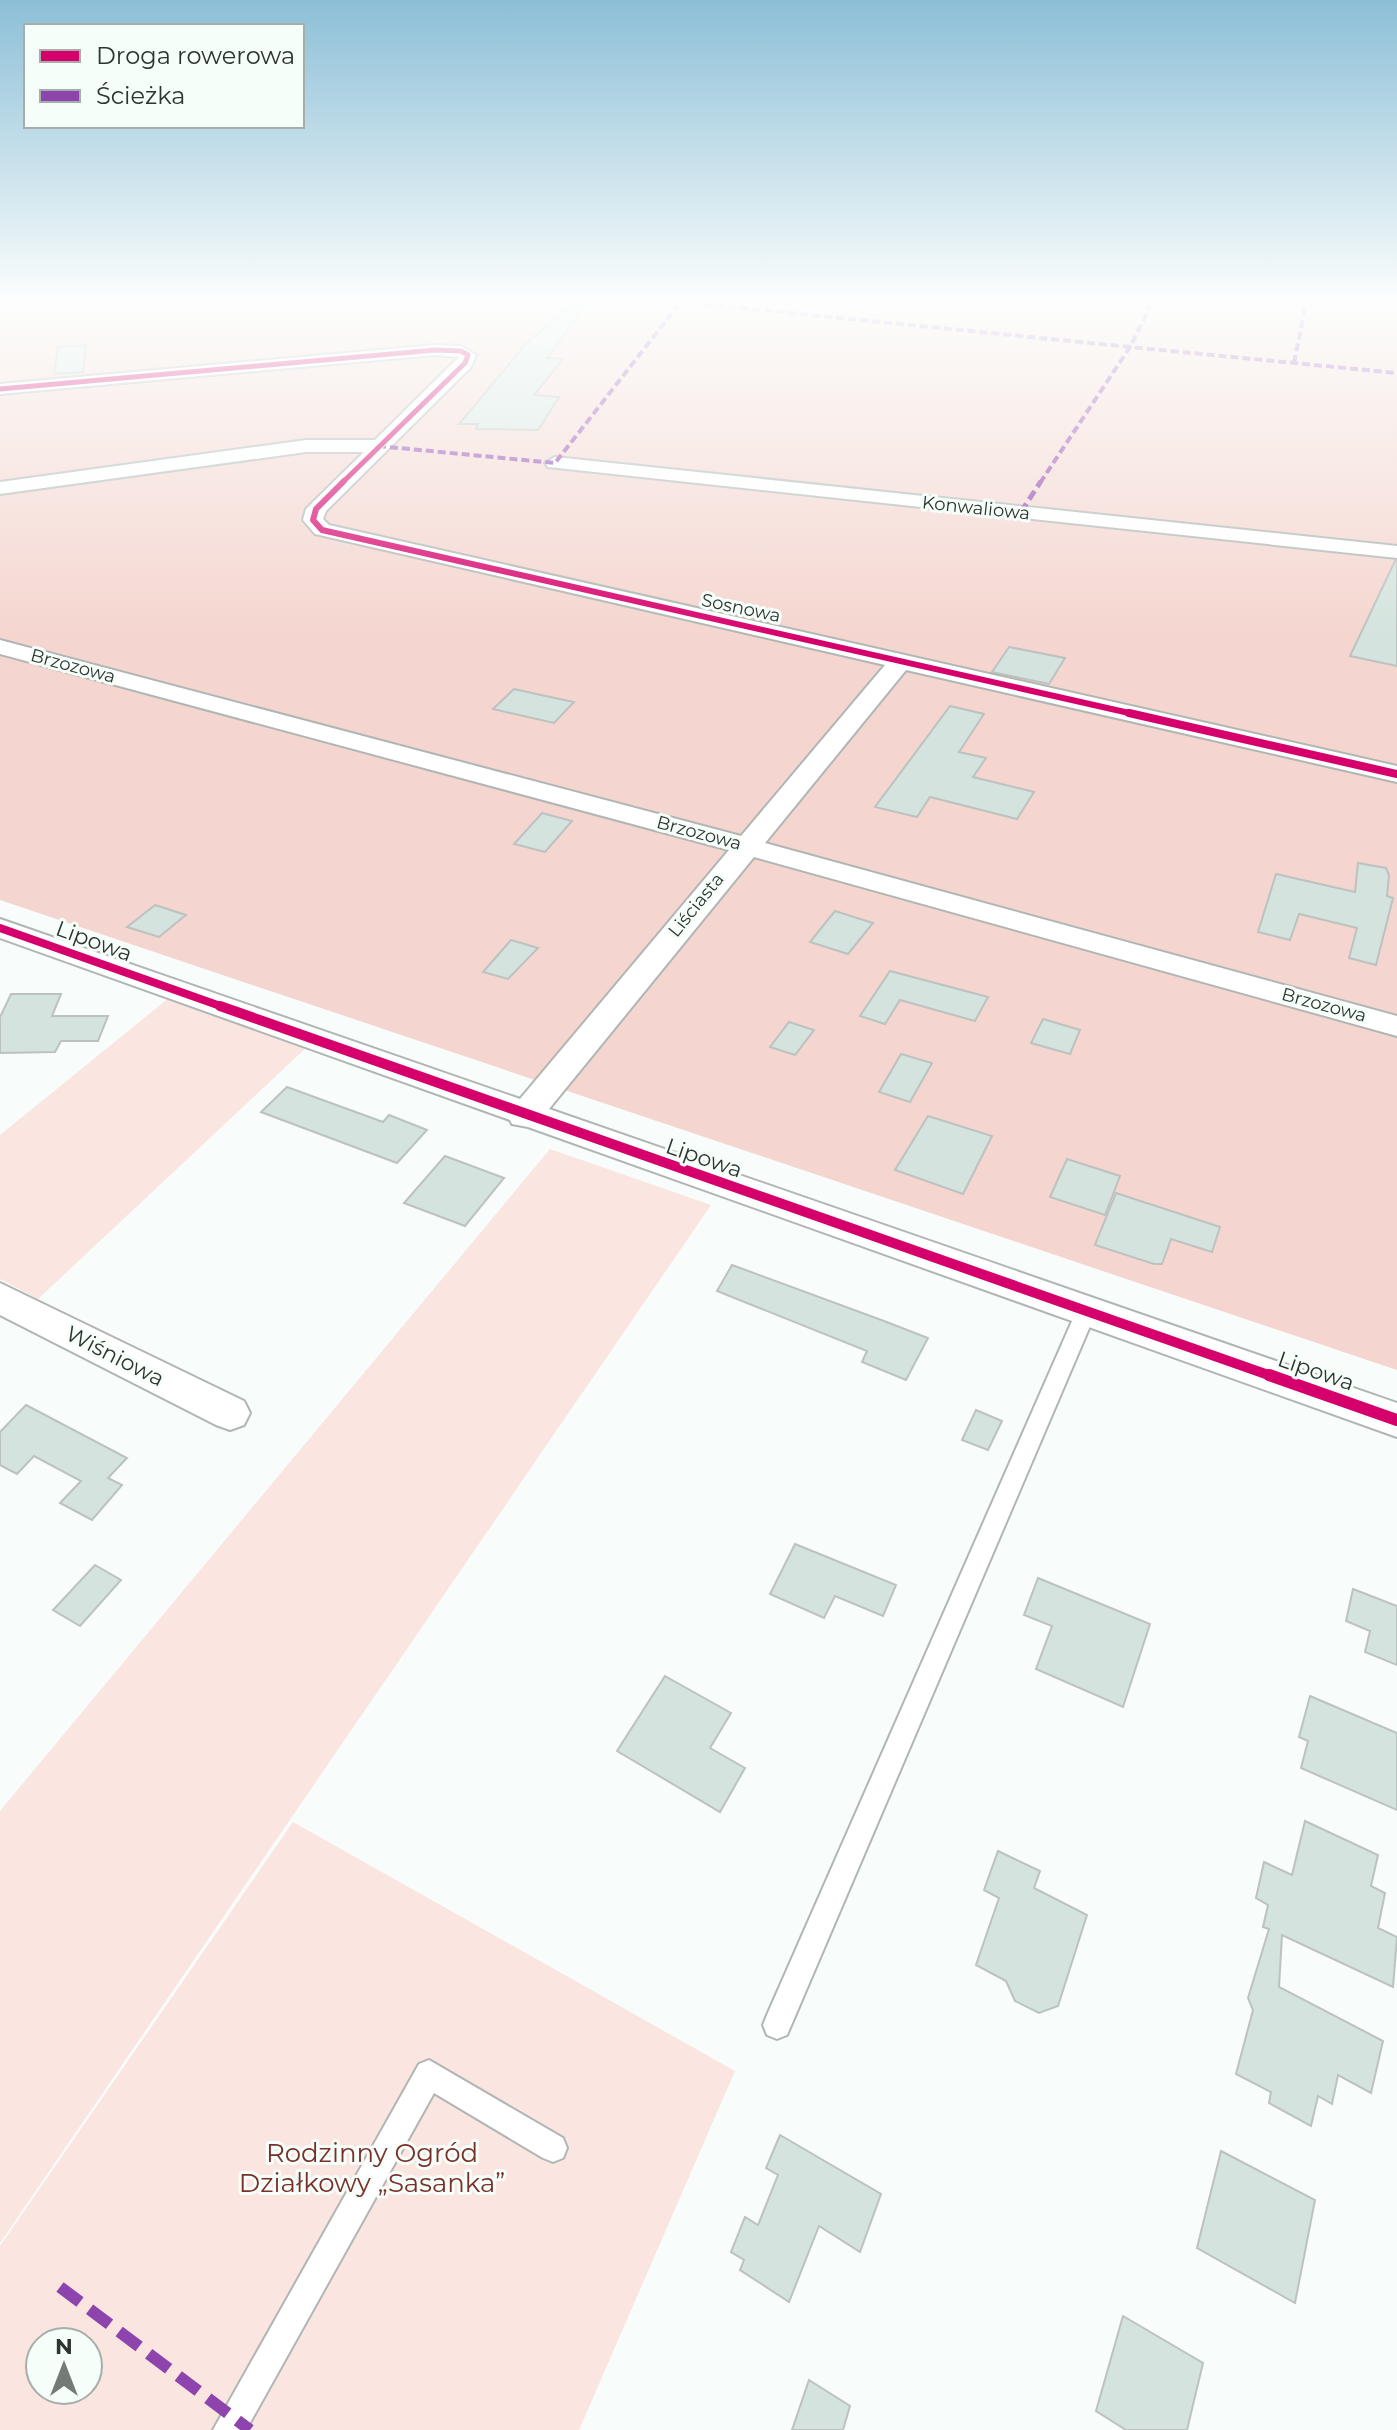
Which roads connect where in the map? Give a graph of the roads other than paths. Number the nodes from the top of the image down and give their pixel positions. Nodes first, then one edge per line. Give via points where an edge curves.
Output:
1 (413, 412) edge
2 (378, 446) junction
3 (555, 463) dead end
4 (0, 488) edge
5 (1397, 552) edge
6 (0, 647) edge
7 (902, 660) junction
8 (1397, 774) edge
9 (745, 846) junction
10 (0, 928) edge
11 (1397, 1026) edge
12 (524, 1116) junction
13 (0, 1298) edge
14 (1086, 1312) junction
15 (230, 1413) dead end
16 (1397, 1420) edge
17 (777, 2025) dead end
18 (553, 2148) dead end
19 (229, 2430) edge

1 - 2 street, Sosnowa
2 - 4 street via 306,446
2 - 7 street, Sosnowa via 316,509 313,520 322,530
3 - 5 street, Konwaliowa
6 - 9 street, Brzozowa
7 - 8 street, Sosnowa
7 - 9 street, Liściasta
9 - 11 street, Brzozowa
9 - 12 street, Liściasta
10 - 12 street, Lipowa
12 - 14 street, Lipowa
13 - 15 street, Wiśniowa
14 - 16 street, Lipowa
14 - 17 lane
18 - 19 lane via 429,2074

